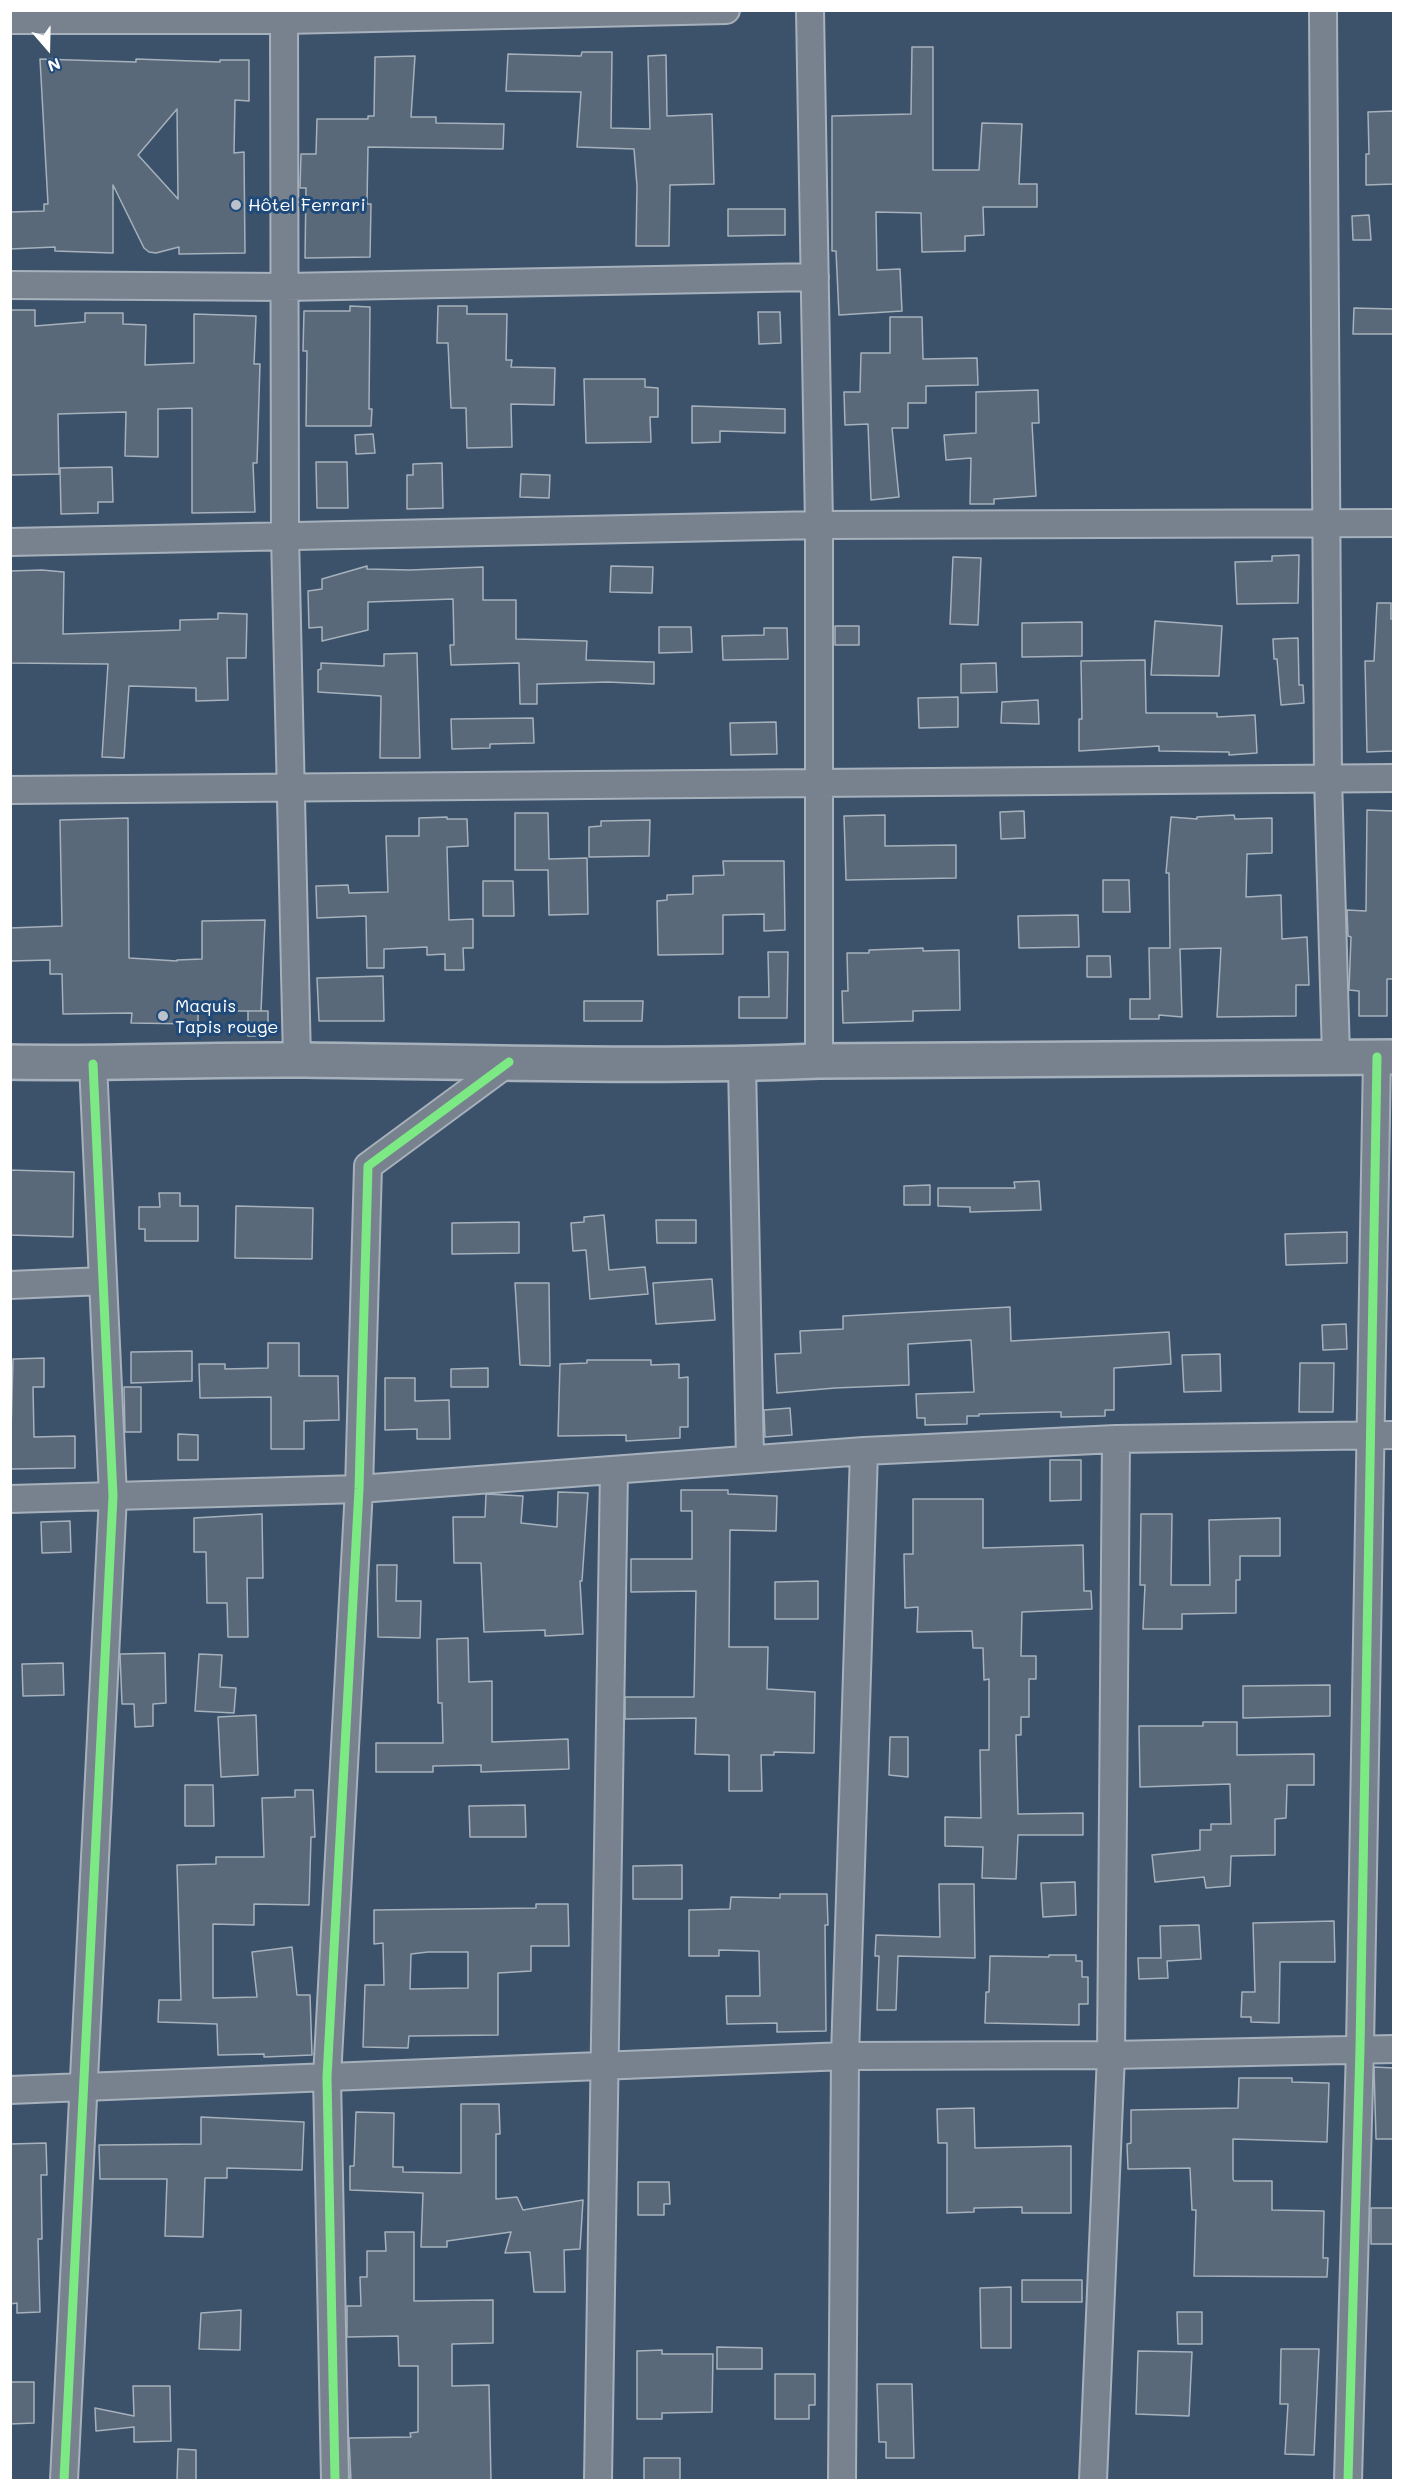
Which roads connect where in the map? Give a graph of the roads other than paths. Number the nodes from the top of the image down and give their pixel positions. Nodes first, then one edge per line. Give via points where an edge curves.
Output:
1 (726, 10) edge
2 (810, 10) edge
3 (1323, 10) edge
4 (284, 15) edge
5 (10, 20) edge
6 (815, 277) junction
7 (10, 285) edge
8 (285, 287) junction
9 (1326, 523) junction
10 (1394, 523) edge
11 (819, 525) junction
12 (285, 536) junction
13 (10, 542) edge
14 (1328, 778) junction
15 (1394, 778) edge
16 (819, 782) junction
17 (291, 786) junction
18 (10, 790) edge
19 (1336, 1056) junction
20 (1385, 1057) edge
21 (297, 1060) junction
22 (819, 1061) junction
23 (10, 1062) edge
24 (509, 1062) junction
25 (93, 1064) junction
26 (742, 1064) junction
27 (103, 1281) junction
28 (10, 1285) edge
29 (1382, 1436) edge
30 (1116, 1440) junction
31 (864, 1451) junction
32 (750, 1459) junction
33 (614, 1470) junction
34 (359, 1489) junction
35 (113, 1496) junction
36 (10, 1499) edge
37 (1360, 2048) junction
38 (1394, 2049) edge
39 (1111, 2055) junction
40 (845, 2056) junction
41 (603, 2065) junction
42 (327, 2077) junction
43 (85, 2088) junction
44 (10, 2090) edge
45 (64, 2481) edge
46 (335, 2481) edge
47 (598, 2481) edge
48 (842, 2481) edge
49 (1093, 2481) edge
50 (1348, 2481) edge

1 - 4 street
2 - 6 street
3 - 9 street
4 - 5 street
4 - 8 street
6 - 8 street
6 - 11 street
7 - 8 street
8 - 12 street
9 - 10 street
9 - 11 street
9 - 14 street
11 - 12 street
11 - 16 street
12 - 13 street
12 - 17 street
14 - 15 street
14 - 16 street
14 - 19 street
16 - 17 street
16 - 22 street
17 - 18 street
17 - 21 street
19 - 20 street
19 - 22 street
20 - 29 street
21 - 24 street
21 - 25 street
22 - 26 street
23 - 25 street
24 - 26 street
24 - 34 street via 368,1166
25 - 27 street
26 - 32 street
27 - 28 street
27 - 35 street
29 - 30 street
29 - 37 street
30 - 31 street
30 - 39 street
31 - 32 street
31 - 40 street
32 - 33 street
33 - 34 street
33 - 41 street
34 - 35 street
34 - 42 street
35 - 36 street
35 - 43 street
37 - 38 street
37 - 39 street
37 - 50 street
39 - 40 street
39 - 49 street
40 - 41 street
40 - 48 street
41 - 42 street
41 - 47 street
42 - 43 street
42 - 46 street
43 - 44 street
43 - 45 street

